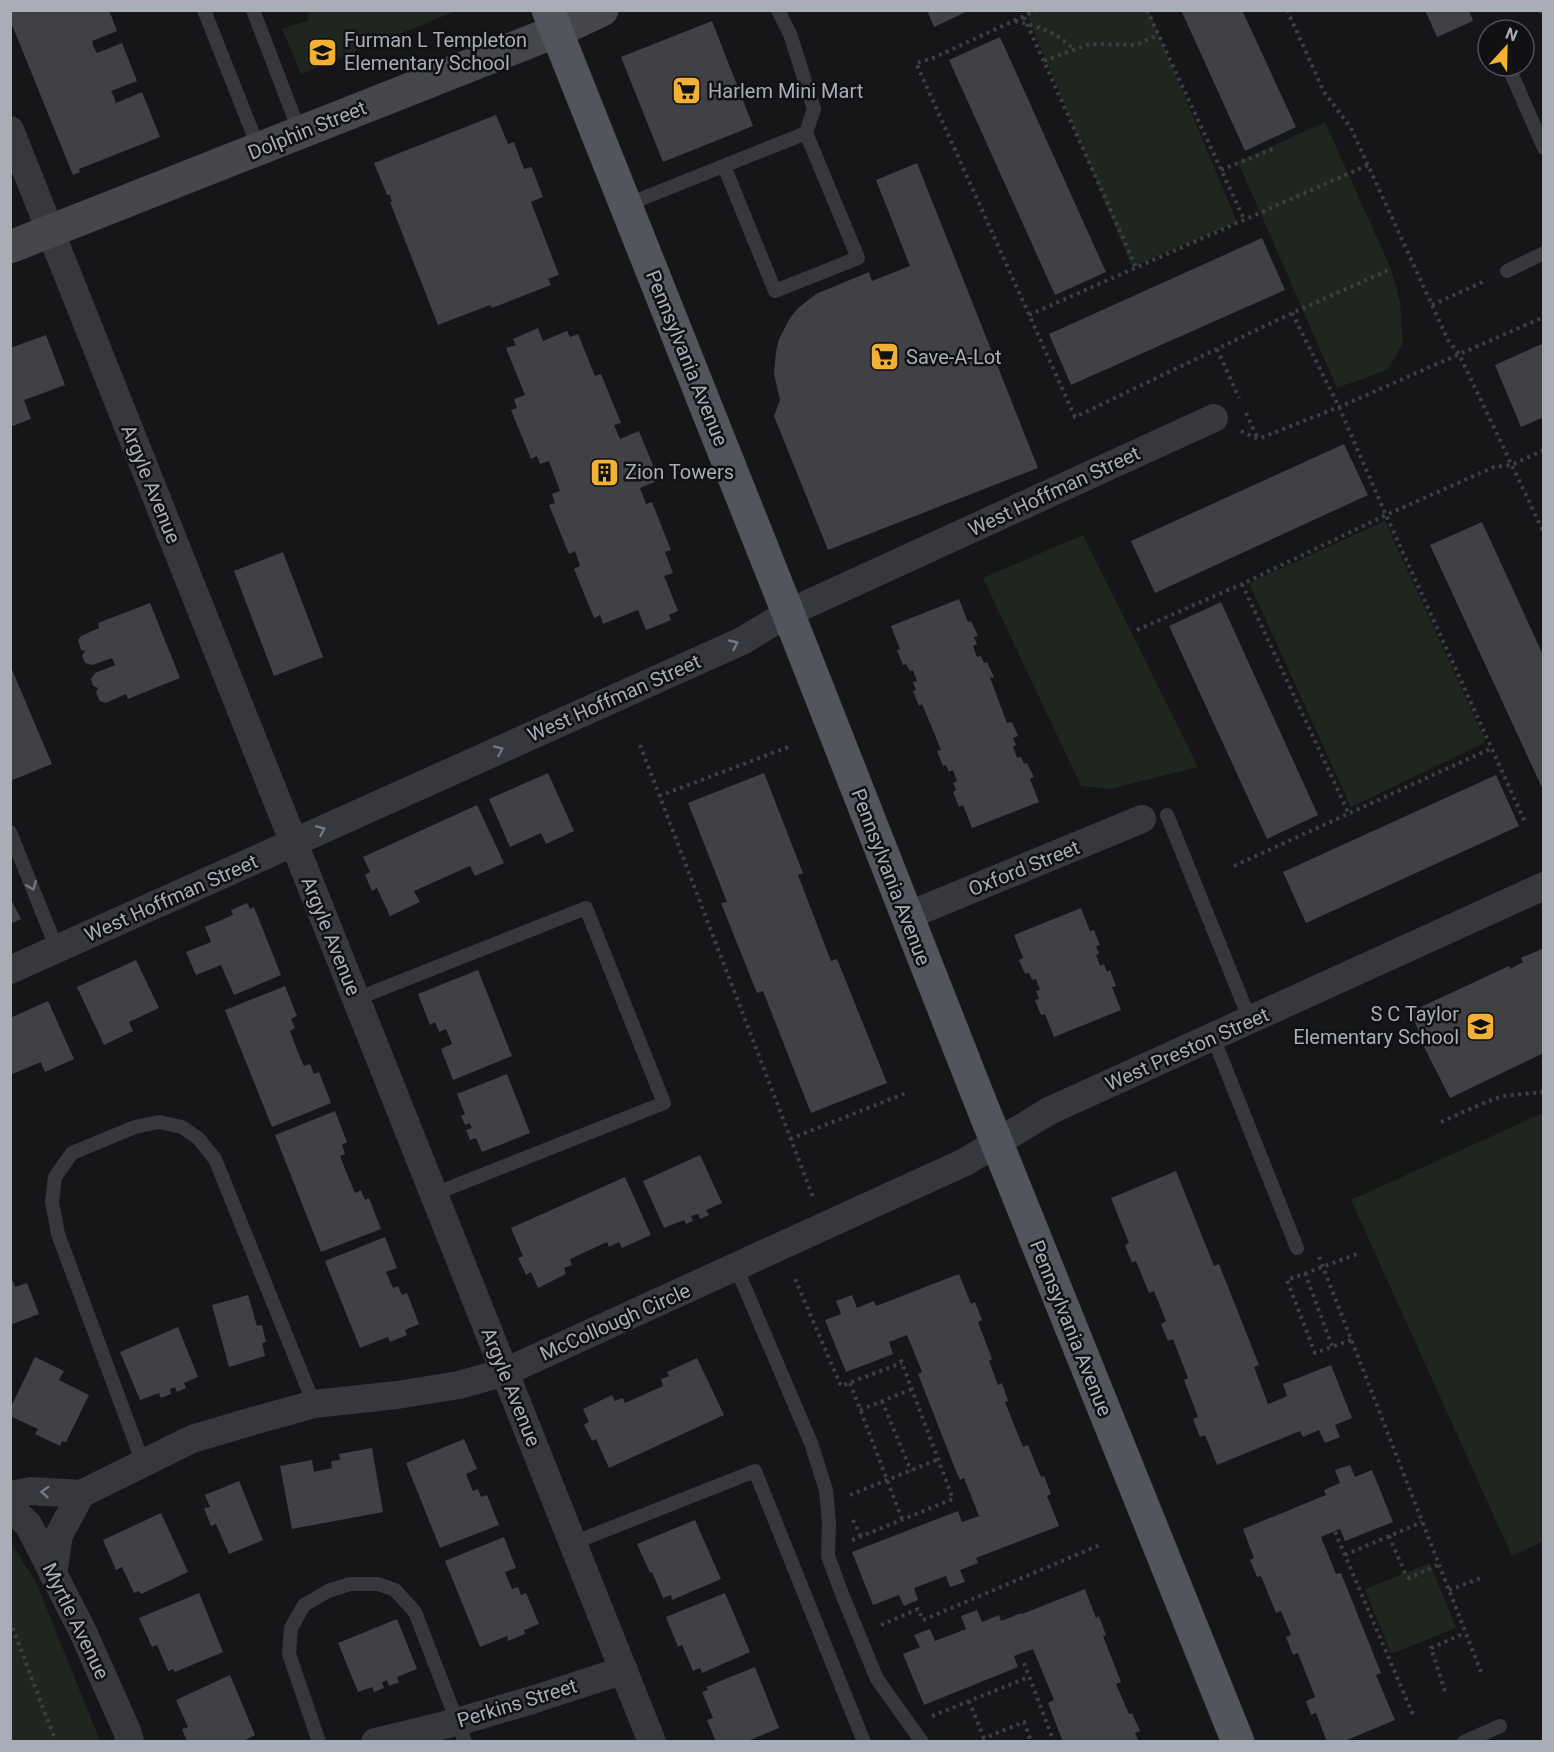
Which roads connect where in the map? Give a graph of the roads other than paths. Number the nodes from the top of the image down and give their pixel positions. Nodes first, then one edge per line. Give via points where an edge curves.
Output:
1 (204, 10) edge
2 (253, 10) edge
3 (602, 10) edge
4 (778, 10) edge
5 (553, 21) edge
6 (1514, 78) edge
7 (10, 130) edge
8 (300, 133) junction
9 (806, 133) junction
10 (259, 148) junction
11 (1544, 148) edge
12 (724, 166) junction
13 (626, 205) junction
14 (50, 231) junction
15 (10, 247) edge
16 (1544, 253) edge
17 (1507, 272) road end
18 (1214, 418) road end
19 (788, 613) junction
20 (1155, 817) joint
21 (10, 832) edge
22 (294, 842) junction
23 (1544, 886) edge
24 (907, 916) junction
25 (57, 949) junction
26 (10, 970) edge
27 (356, 999) junction
28 (1250, 1020) junction
29 (1213, 1037) junction
30 (996, 1142) junction
31 (434, 1194) junction
32 (1297, 1248) dead end
33 (736, 1267) junction
34 (505, 1372) junction
35 (314, 1404) junction
36 (143, 1463) junction
37 (81, 1494) junction
38 (10, 1495) edge
39 (10, 1508) edge
40 (573, 1543) junction
41 (53, 1574) junction
42 (624, 1670) junction
43 (1500, 1726) dead end
44 (461, 1732) edge
45 (130, 1742) edge
46 (319, 1742) edge
47 (375, 1742) edge
48 (652, 1742) edge
49 (864, 1742) edge
50 (922, 1742) edge
51 (1238, 1742) edge
52 (1464, 1742) edge

1 - 10 lane
2 - 8 lane
3 - 5 main road, Dolphin Street
4 - 9 lane via 790,34 814,109
5 - 8 main road, Dolphin Street
5 - 13 main road, Pennsylvania Avenue
6 - 11 lane
7 - 14 street, Argyle Avenue
8 - 10 main road, Dolphin Street
9 - 12 lane
9 - 12 lane via 858,258 775,291
10 - 14 main road, Dolphin Street
12 - 13 lane
13 - 19 main road, Pennsylvania Avenue
14 - 15 main road, Dolphin Street
14 - 22 street, Argyle Avenue
16 - 17 lane
18 - 19 street, West Hoffman Street
22 -> 19 street, West Hoffman Street via 742,641
19 - 24 main road, Pennsylvania Avenue
20 - 24 street, Oxford Street
20 - 28 lane
21 -> 25 lane
22 - 25 street, West Hoffman Street
22 - 27 street, Argyle Avenue
23 - 28 street, West Preston Street
24 - 30 main road, Pennsylvania Avenue
25 - 26 street, West Hoffman Street
27 - 31 street, Argyle Avenue
27 - 31 lane via 586,908 664,1103
28 - 29 street, West Preston Street
29 - 30 street, West Preston Street via 1049,1111
29 - 32 lane
30 - 33 street, McCollough Circle via 965,1162
30 - 51 main road, Pennsylvania Avenue
31 - 34 street, Argyle Avenue
33 - 34 street, McCollough Circle
33 - 50 lane via 811,1443 826,1490 828,1556 842,1594 877,1679
34 - 35 street, McCollough Circle via 459,1385
34 - 40 street, Argyle Avenue
35 - 36 street, McCollough Circle via 192,1439
35 - 36 lane via 215,1159 198,1137 182,1127 159,1122 135,1127 72,1153 55,1177 52,1202 58,1234
36 - 37 street, McCollough Circle
37 -> 38 street, McCollough Circle via 31,1491
37 - 41 street via 59,1535
39 - 41 street, Myrtle Avenue via 28,1524
40 - 42 street, Argyle Avenue
40 - 49 lane via 755,1471
41 - 45 street, Myrtle Avenue via 83,1632
42 - 44 street, Perkins Street via 532,1700
42 - 48 street, Argyle Avenue
43 - 52 lane
44 - 46 lane via 415,1612 394,1590 378,1584 350,1584 304,1605 291,1628 289,1654
44 - 47 street, Perkins Street

